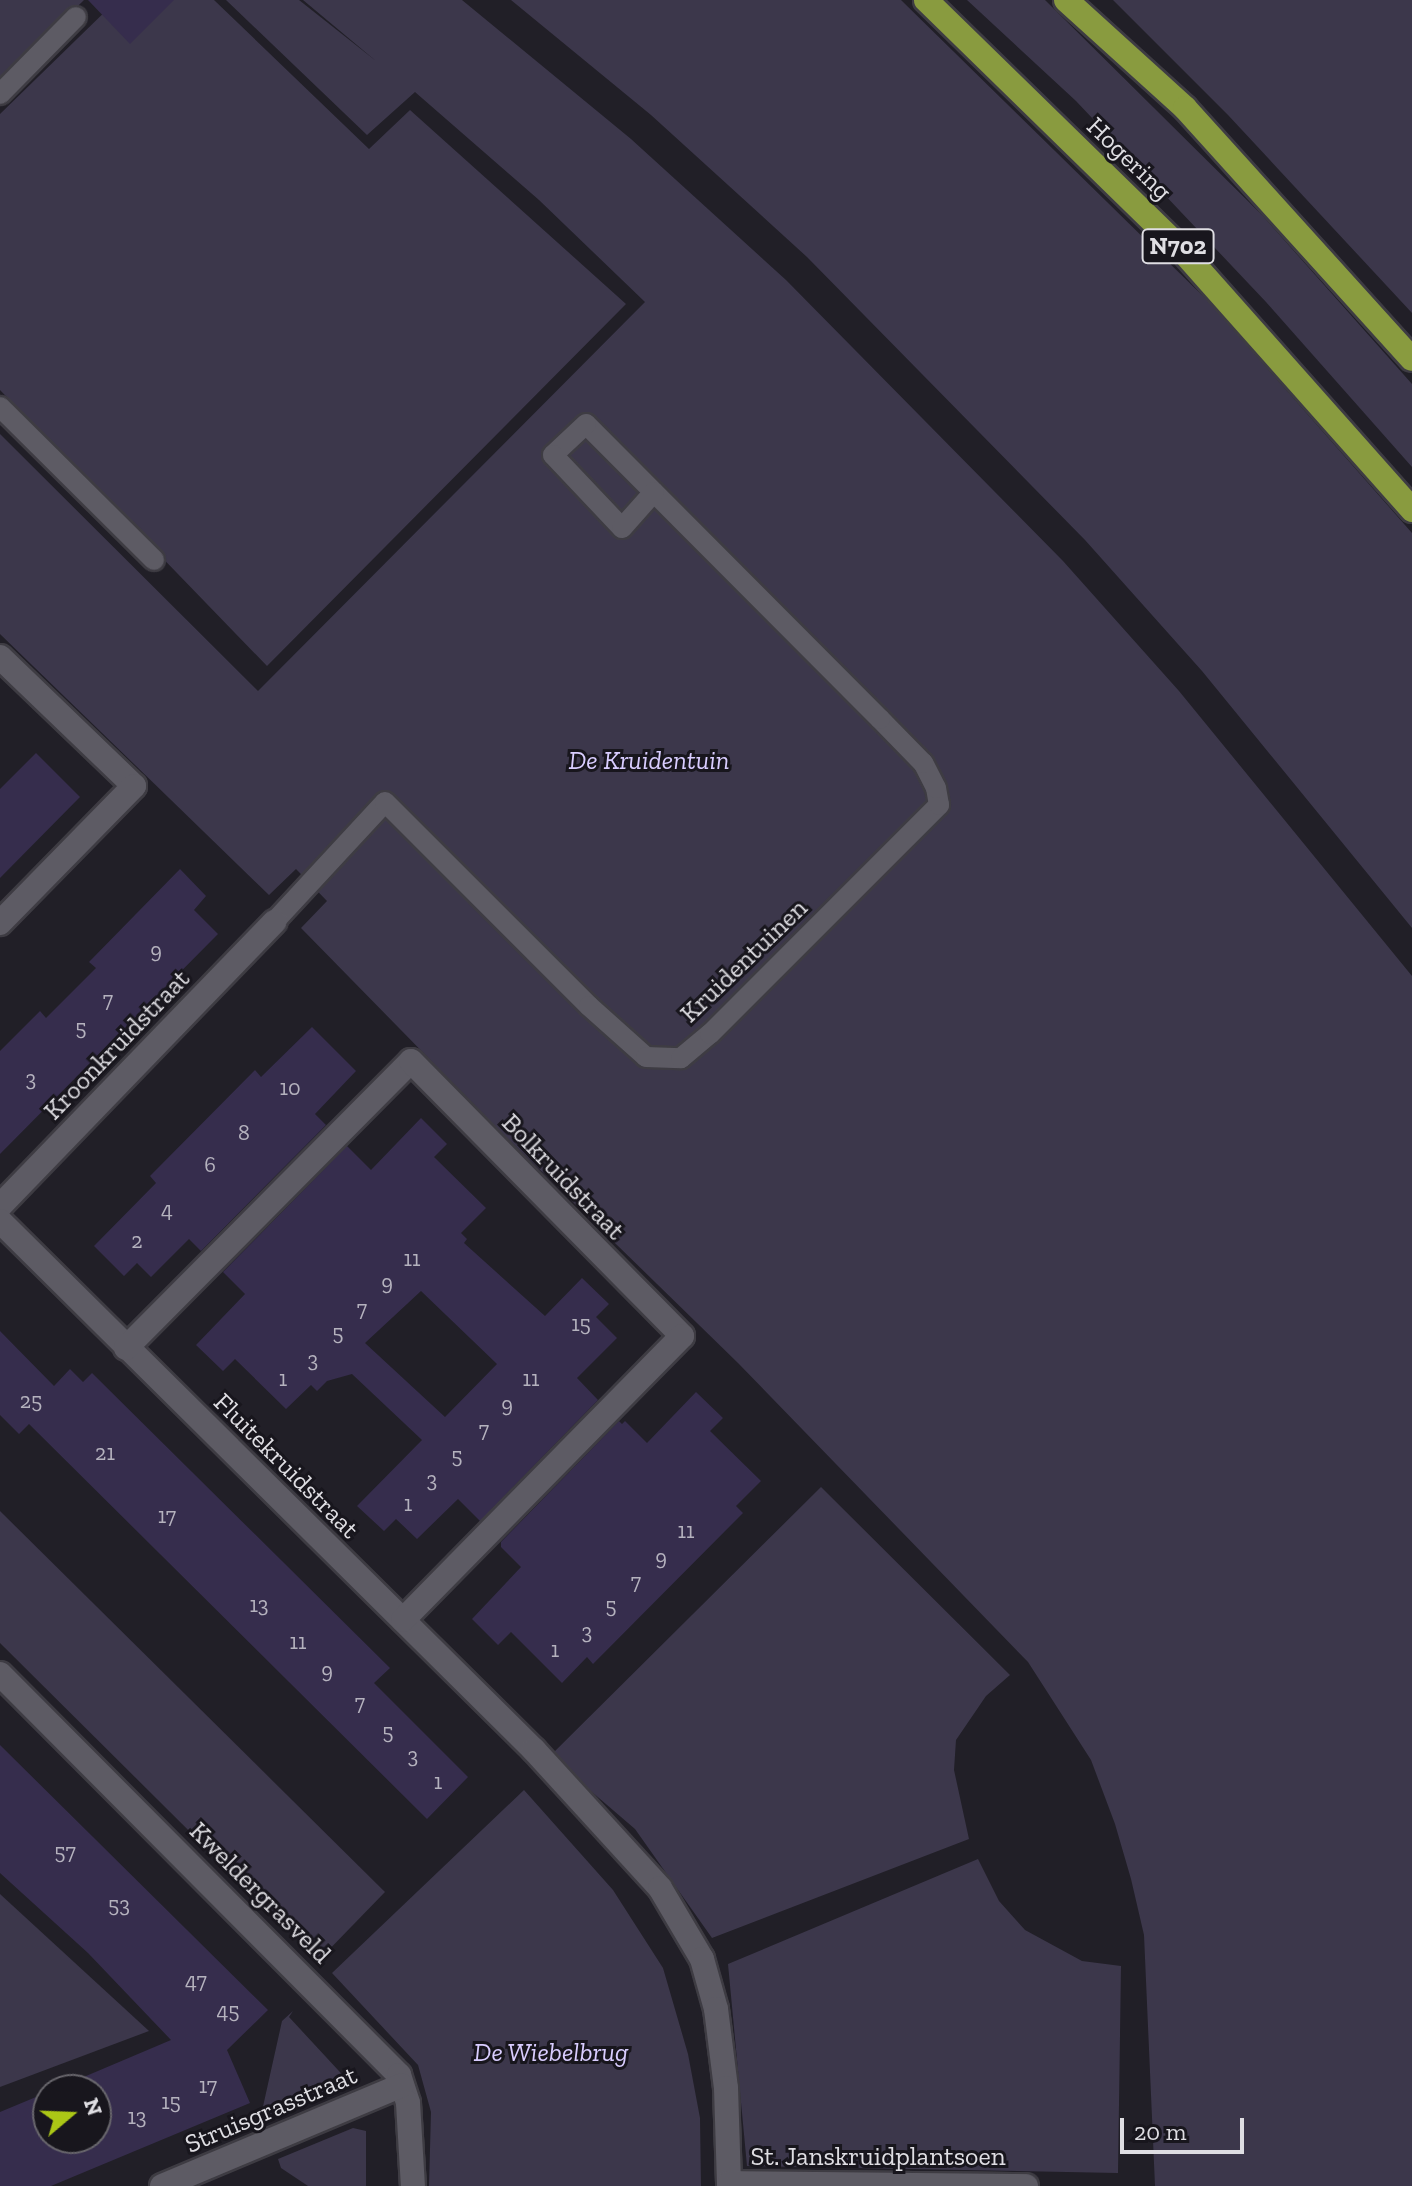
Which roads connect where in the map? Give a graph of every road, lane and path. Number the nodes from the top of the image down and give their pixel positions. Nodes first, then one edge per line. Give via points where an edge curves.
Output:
1 (926, 0) edge
2 (1066, 0) edge
3 (76, 17) dead end
4 (0, 94) edge
5 (1412, 359) edge
6 (0, 407) edge
7 (654, 492) junction
8 (1412, 510) edge
9 (154, 560) dead end
10 (0, 657) edge
11 (274, 922) joint
12 (0, 923) edge
13 (0, 1206) edge
14 (0, 1221) edge
15 (126, 1348) junction
16 (403, 1620) junction
17 (0, 1674) edge
18 (402, 2085) junction
19 (729, 2185) edge
20 (162, 2186) edge
21 (413, 2186) edge
22 (1026, 2186) edge

1 - 8 highway, Hogering / N702 via 1178,246
2 - 5 highway via 1185,108
3 - 4 lane
6 - 9 lane
7 - 7 lane, Kruidentuinen via 586,424 553,455 622,528
7 - 11 lane, Kruidentuinen via 923,763 939,805 681,1058 646,1057 385,802
10 - 12 street via 134,786
11 - 13 street, Kroonkruidstraat
14 - 15 street, Fluitekruidstraat
15 - 16 street, Fluitekruidstraat
15 - 16 street, Bolkruidstraat via 411,1061 682,1336
16 - 19 street, Fluitekruidstraat via 534,1750 660,1888 702,1959 722,2049
17 - 18 street, Kweldergrasveld via 377,2049
18 - 20 street, Struisgrasstraat
18 - 21 street, Kweldergrasveld via 408,2103
19 - 22 street, St. Janskruidplantsoen

